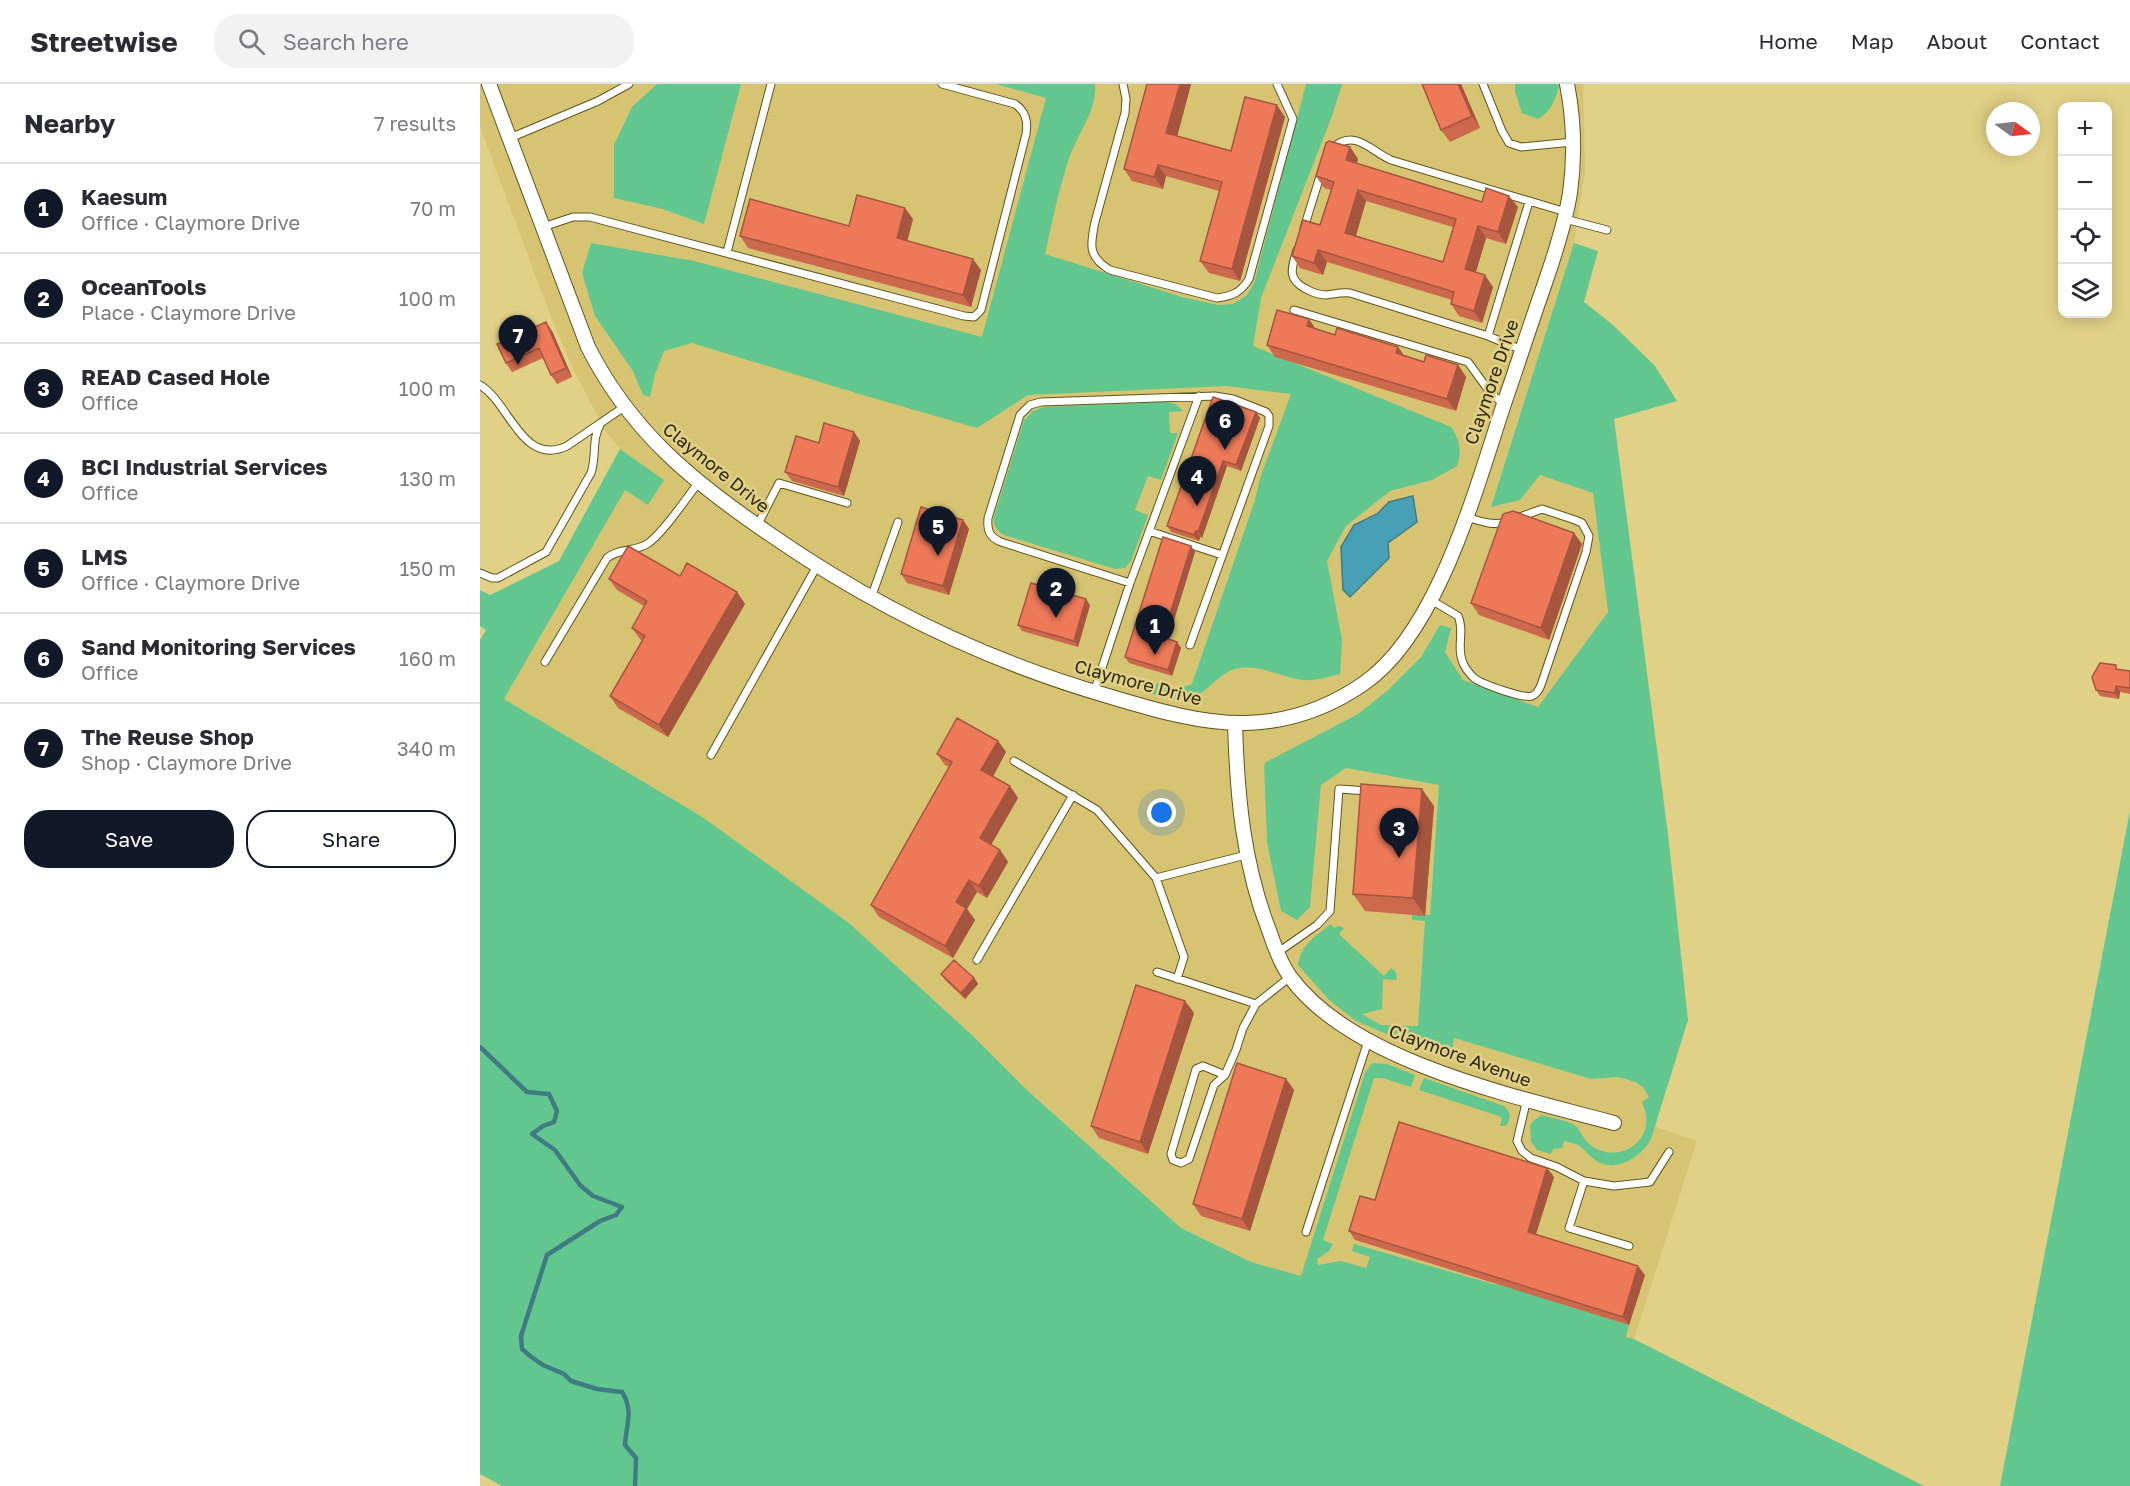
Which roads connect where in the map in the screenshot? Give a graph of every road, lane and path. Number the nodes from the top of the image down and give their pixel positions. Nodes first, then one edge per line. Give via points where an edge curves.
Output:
1 (489, 84) edge
2 (629, 84) edge
3 (771, 84) edge
4 (942, 84) edge
5 (1123, 84) edge
6 (1277, 84) edge
7 (1483, 84) edge
8 (1567, 84) edge
9 (615, 87) edge
10 (510, 138) junction
11 (1573, 142) junction
12 (1327, 156) edge
13 (1323, 167) edge
14 (1529, 202) junction
15 (1566, 215) junction
16 (543, 226) junction
17 (1607, 230) dead end
18 (1302, 232) edge
19 (1299, 243) edge
20 (726, 252) junction
21 (1293, 310) dead end
22 (1488, 336) junction
23 (1522, 350) junction
24 (480, 385) edge
25 (1199, 396) junction
26 (1504, 405) junction
27 (624, 407) junction
28 (601, 423) junction
29 (699, 482) junction
30 (847, 503) dead end
31 (1466, 517) junction
32 (898, 522) dead end
33 (757, 526) junction
34 (1149, 531) junction
35 (1222, 555) junction
36 (817, 566) junction
37 (480, 573) edge
38 (1130, 583) junction
39 (871, 598) junction
40 (1431, 600) junction
41 (1190, 645) dead end
42 (545, 662) dead end
43 (1094, 692) junction
44 (1235, 723) junction
45 (711, 755) dead end
46 (1014, 761) dead end
47 (1373, 791) edge
48 (1073, 795) junction
49 (1246, 855) junction
50 (1156, 878) junction
51 (1277, 953) junction
52 (977, 960) dead end
53 (1157, 972) dead end
54 (1290, 977) junction
55 (1178, 979) junction
56 (1256, 1004) junction
57 (1368, 1041) junction
58 (1224, 1075) junction
59 (1527, 1099) junction
60 (1614, 1123) dead end
61 (1669, 1152) dead end
62 (1584, 1181) junction
63 (1306, 1232) dead end
64 (1629, 1246) dead end

1 - 10 street, Claymore Drive
2 - 9 lane
3 - 20 lane
4 - 20 lane via 1015,104 1026,119 1026,134 979,314 969,318
5 - 6 lane via 1125,113 1095,222 1092,253 1110,270 1218,298 1242,291 1250,279 1293,119
7 - 11 lane via 1509,143 1521,147
8 - 11 street, Claymore Drive
9 - 10 lane via 598,101
10 - 16 street, Claymore Drive
11 - 15 street, Claymore Drive
12 - 14 lane via 1342,142 1358,141 1391,160
13 - 18 lane
14 - 15 lane
14 - 22 lane
15 - 17 lane
15 - 23 street, Claymore Drive
16 - 20 lane via 573,217 590,217
16 - 27 street, Claymore Drive via 588,347
19 - 22 lane via 1292,265 1293,277 1314,293 1350,293
21 - 26 lane via 1468,363
22 - 23 lane
23 - 26 street, Claymore Drive
24 - 28 lane via 526,440 547,451 567,446
25 - 34 lane
25 - 35 lane via 1227,397 1269,416 1269,426
25 - 38 lane via 1041,402 1024,409 1017,422 988,518 992,537
26 - 31 street, Claymore Drive
27 - 28 lane
27 - 29 street, Claymore Drive via 660,448
28 - 37 lane via 595,432 591,473 546,552 498,578
29 - 33 street, Claymore Drive
29 - 42 lane via 647,544 607,558
30 - 33 lane via 779,483
31 - 40 street, Claymore Drive
31 - 40 lane via 1497,525 1542,510 1582,523 1589,536 1536,694 1521,696 1474,678 1460,655 1458,616
32 - 39 lane
33 - 36 street, Claymore Drive
34 - 35 lane
34 - 38 lane
35 - 41 lane
36 - 39 street, Claymore Drive
36 - 45 lane
38 - 43 lane
39 - 43 street, Claymore Drive via 976,650
40 - 44 street, Claymore Drive via 1395,655 1349,693 1297,715
43 - 44 street, Claymore Drive via 1171,713
44 - 49 street, Claymore Avenue
46 - 48 lane
47 - 51 lane via 1340,789 1330,911
48 - 50 lane via 1096,810
48 - 52 lane
49 - 50 lane
49 - 51 street, Claymore Avenue via 1257,901
50 - 55 lane via 1184,957
51 - 54 street, Claymore Avenue
53 - 55 lane
54 - 56 lane
54 - 57 street, Claymore Avenue via 1329,1017
55 - 56 lane
56 - 58 lane
57 - 59 street, Claymore Avenue via 1426,1066
57 - 63 lane
58 - 58 lane via 1214,1085 1189,1159 1181,1163 1173,1160 1171,1154 1196,1069 1203,1066
59 - 60 street, Claymore Avenue
59 - 62 lane via 1518,1146 1531,1158
61 - 62 lane via 1650,1182 1614,1186
62 - 64 lane via 1569,1228

